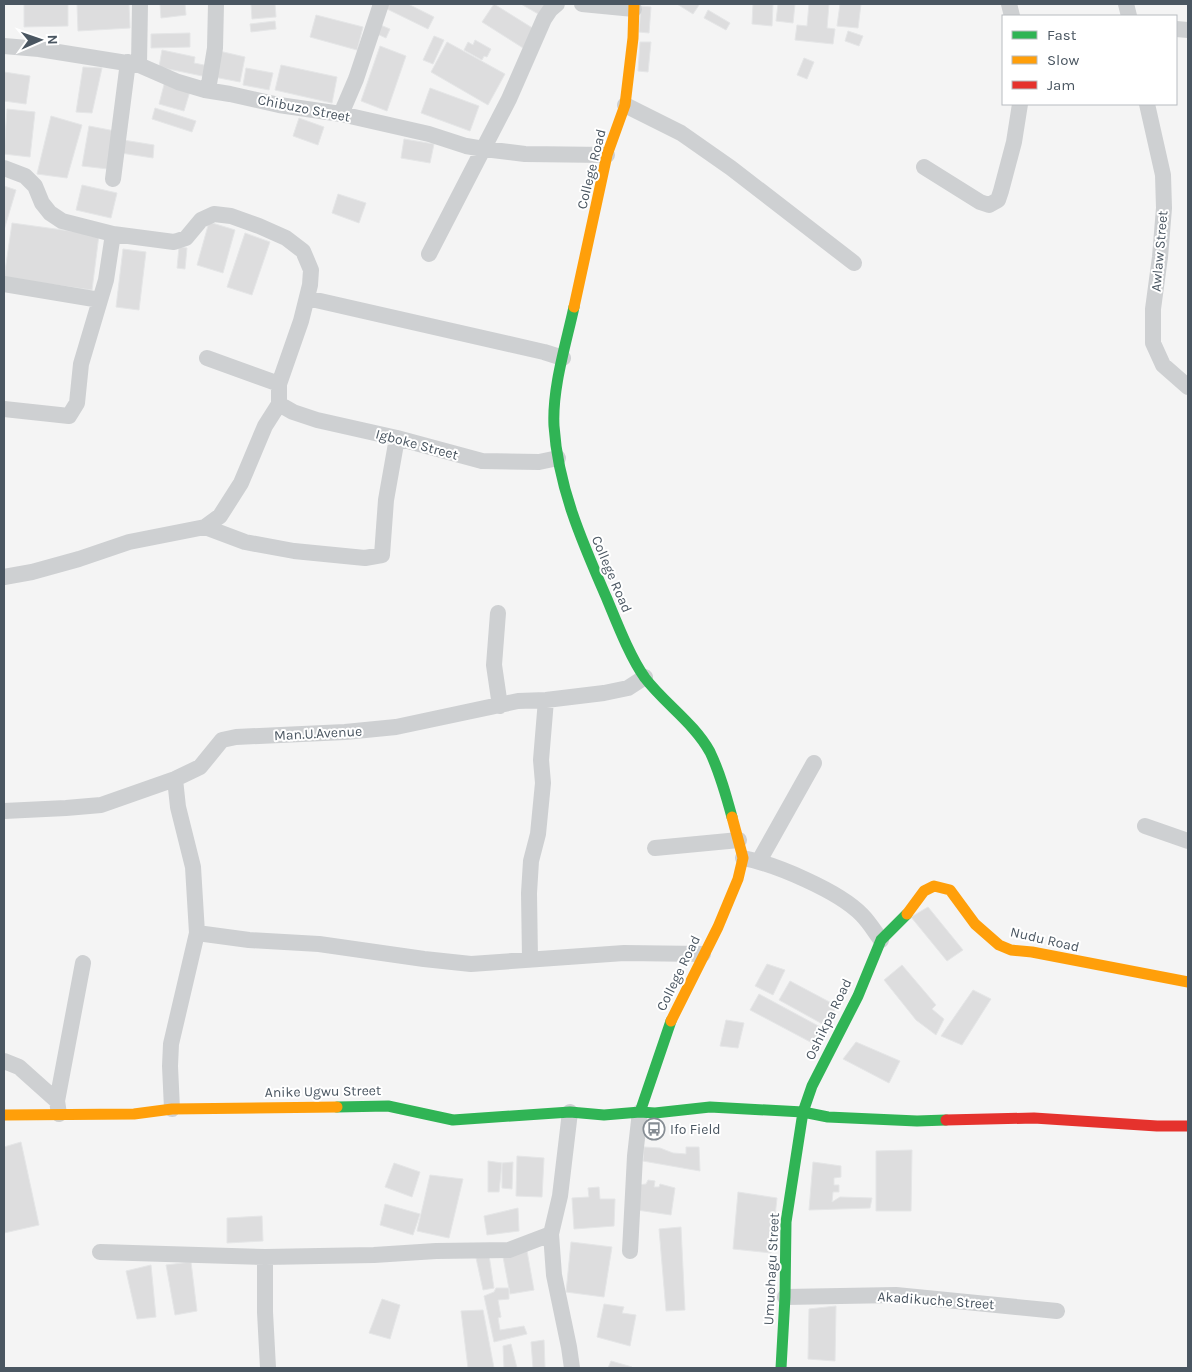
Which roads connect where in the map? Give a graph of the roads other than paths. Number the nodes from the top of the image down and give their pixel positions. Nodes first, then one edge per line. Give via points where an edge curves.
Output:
1 (140, 4) edge
2 (216, 4) edge
3 (381, 4) edge
4 (557, 4) edge
5 (582, 4) edge
6 (634, 7) edge
7 (4, 46) edge
8 (134, 64) junction
9 (208, 90) junction
10 (625, 105) junction
11 (1020, 105) edge
12 (1147, 105) edge
13 (340, 114) junction
14 (484, 149) junction
15 (607, 155) junction
16 (924, 167) dead end
17 (4, 168) edge
18 (113, 179) dead end
19 (113, 234) junction
20 (429, 254) dead end
21 (854, 263) dead end
22 (4, 284) edge
23 (307, 298) junction
24 (100, 300) junction
25 (207, 358) dead end
26 (564, 358) junction
27 (279, 384) junction
28 (1188, 387) edge
29 (279, 404) junction
30 (4, 409) edge
31 (397, 438) junction
32 (558, 458) junction
33 (205, 527) junction
34 (4, 577) edge
35 (498, 613) dead end
36 (646, 677) junction
37 (546, 700) junction
38 (500, 706) junction
39 (814, 763) dead end
40 (175, 779) junction
41 (4, 811) edge
42 (1145, 826) dead end
43 (739, 840) junction
44 (1188, 841) edge
45 (655, 848) dead end
46 (743, 858) junction
47 (759, 861) junction
48 (197, 933) junction
49 (881, 940) junction
50 (703, 954) junction
51 (530, 959) junction
52 (83, 963) dead end
53 (1188, 982) edge
54 (4, 1061) edge
55 (58, 1107) junction
56 (172, 1109) junction
57 (570, 1112) junction
58 (640, 1112) junction
59 (803, 1112) junction
60 (4, 1115) edge
61 (1188, 1126) edge
62 (551, 1234) junction
63 (630, 1251) dead end
64 (100, 1252) dead end
65 (265, 1256) junction
66 (784, 1297) junction
67 (1057, 1311) dead end
68 (268, 1368) edge
69 (572, 1368) edge
70 (781, 1368) edge

1 - 8 street
2 - 9 street via 215,48
3 - 13 street via 356,79
4 - 14 street via 544,19
5 - 6 street
6 - 10 street, College Road
7 - 8 street, Chibuzo Street
8 - 9 street, Chibuzo Street
8 - 18 street
9 - 13 street, Chibuzo Street
10 - 15 street, College Road
10 - 21 street via 681,133
11 - 16 street via 1004,183 995,203 980,202
12 - 28 street, Awlaw Street via 1163,175 1164,208 1153,343 1163,365
13 - 14 street, Chibuzo Street
14 - 15 street, Chibuzo Street via 525,154
14 - 20 street
15 - 26 street, College Road
17 - 19 street via 25,176 35,186 50,213 62,221
19 - 23 street via 174,242 186,238 201,220 214,214 231,216 286,238 303,251 312,270
19 - 24 street
22 - 24 street
23 - 26 street
23 - 27 street
24 - 30 street via 81,364 77,403 69,416
25 - 27 street
26 - 32 street, College Road via 556,393
27 - 29 street
29 - 31 street, Igboke Street via 317,420
29 - 33 street via 265,426 241,483 220,516
31 - 32 street, Igboke Street via 482,461 539,462
31 - 33 street via 386,500 382,555 365,558 294,551 245,542
32 - 36 street, College Road via 563,486 580,539 621,633
33 - 34 street via 129,542 79,560
35 - 38 street via 494,665
36 - 37 street, Man.U.Avenue via 628,688
36 - 43 street, College Road via 709,751 720,775
37 - 38 street, Man.U.Avenue via 518,701
37 - 51 street via 543,783 538,834 530,869
38 - 40 street, Man.U.Avenue via 396,727 222,740 200,767
39 - 47 street
40 - 41 street, Man.U.Avenue via 102,805
40 - 48 street via 178,807 193,867
42 - 44 street
43 - 45 street
43 - 46 street, College Road
46 - 47 street
46 - 50 street, College Road via 718,927
47 - 49 street via 839,897 862,914
48 - 51 street via 319,944 471,964
48 - 56 street via 172,1044
49 - 53 street, Nudu Road via 924,891 934,886 950,890 972,922 1008,949
49 - 59 street, Oshikpa Road via 858,996 812,1086
50 - 51 street via 624,953
50 - 58 street, College Road via 673,1016
52 - 55 street
54 - 55 street via 19,1067
55 - 56 street, Anike Ugwu Street via 134,1114
55 - 60 street, Anike Ugwu Street
56 - 57 street, Anike Ugwu Street via 388,1106 453,1120
57 - 58 street, Anike Ugwu Street
57 - 62 street via 560,1196
58 - 59 street, Anike Ugwu Street via 710,1107
58 - 63 street
59 - 61 street, Anike Ugwu Street via 828,1117 917,1121 1034,1118
59 - 66 street, Umuohagu Street via 786,1222
62 - 65 street via 509,1250
62 - 69 street via 554,1275
64 - 65 street
65 - 68 street
66 - 67 street, Akadikuche Street via 896,1295
66 - 70 street, Umuohagu Street

